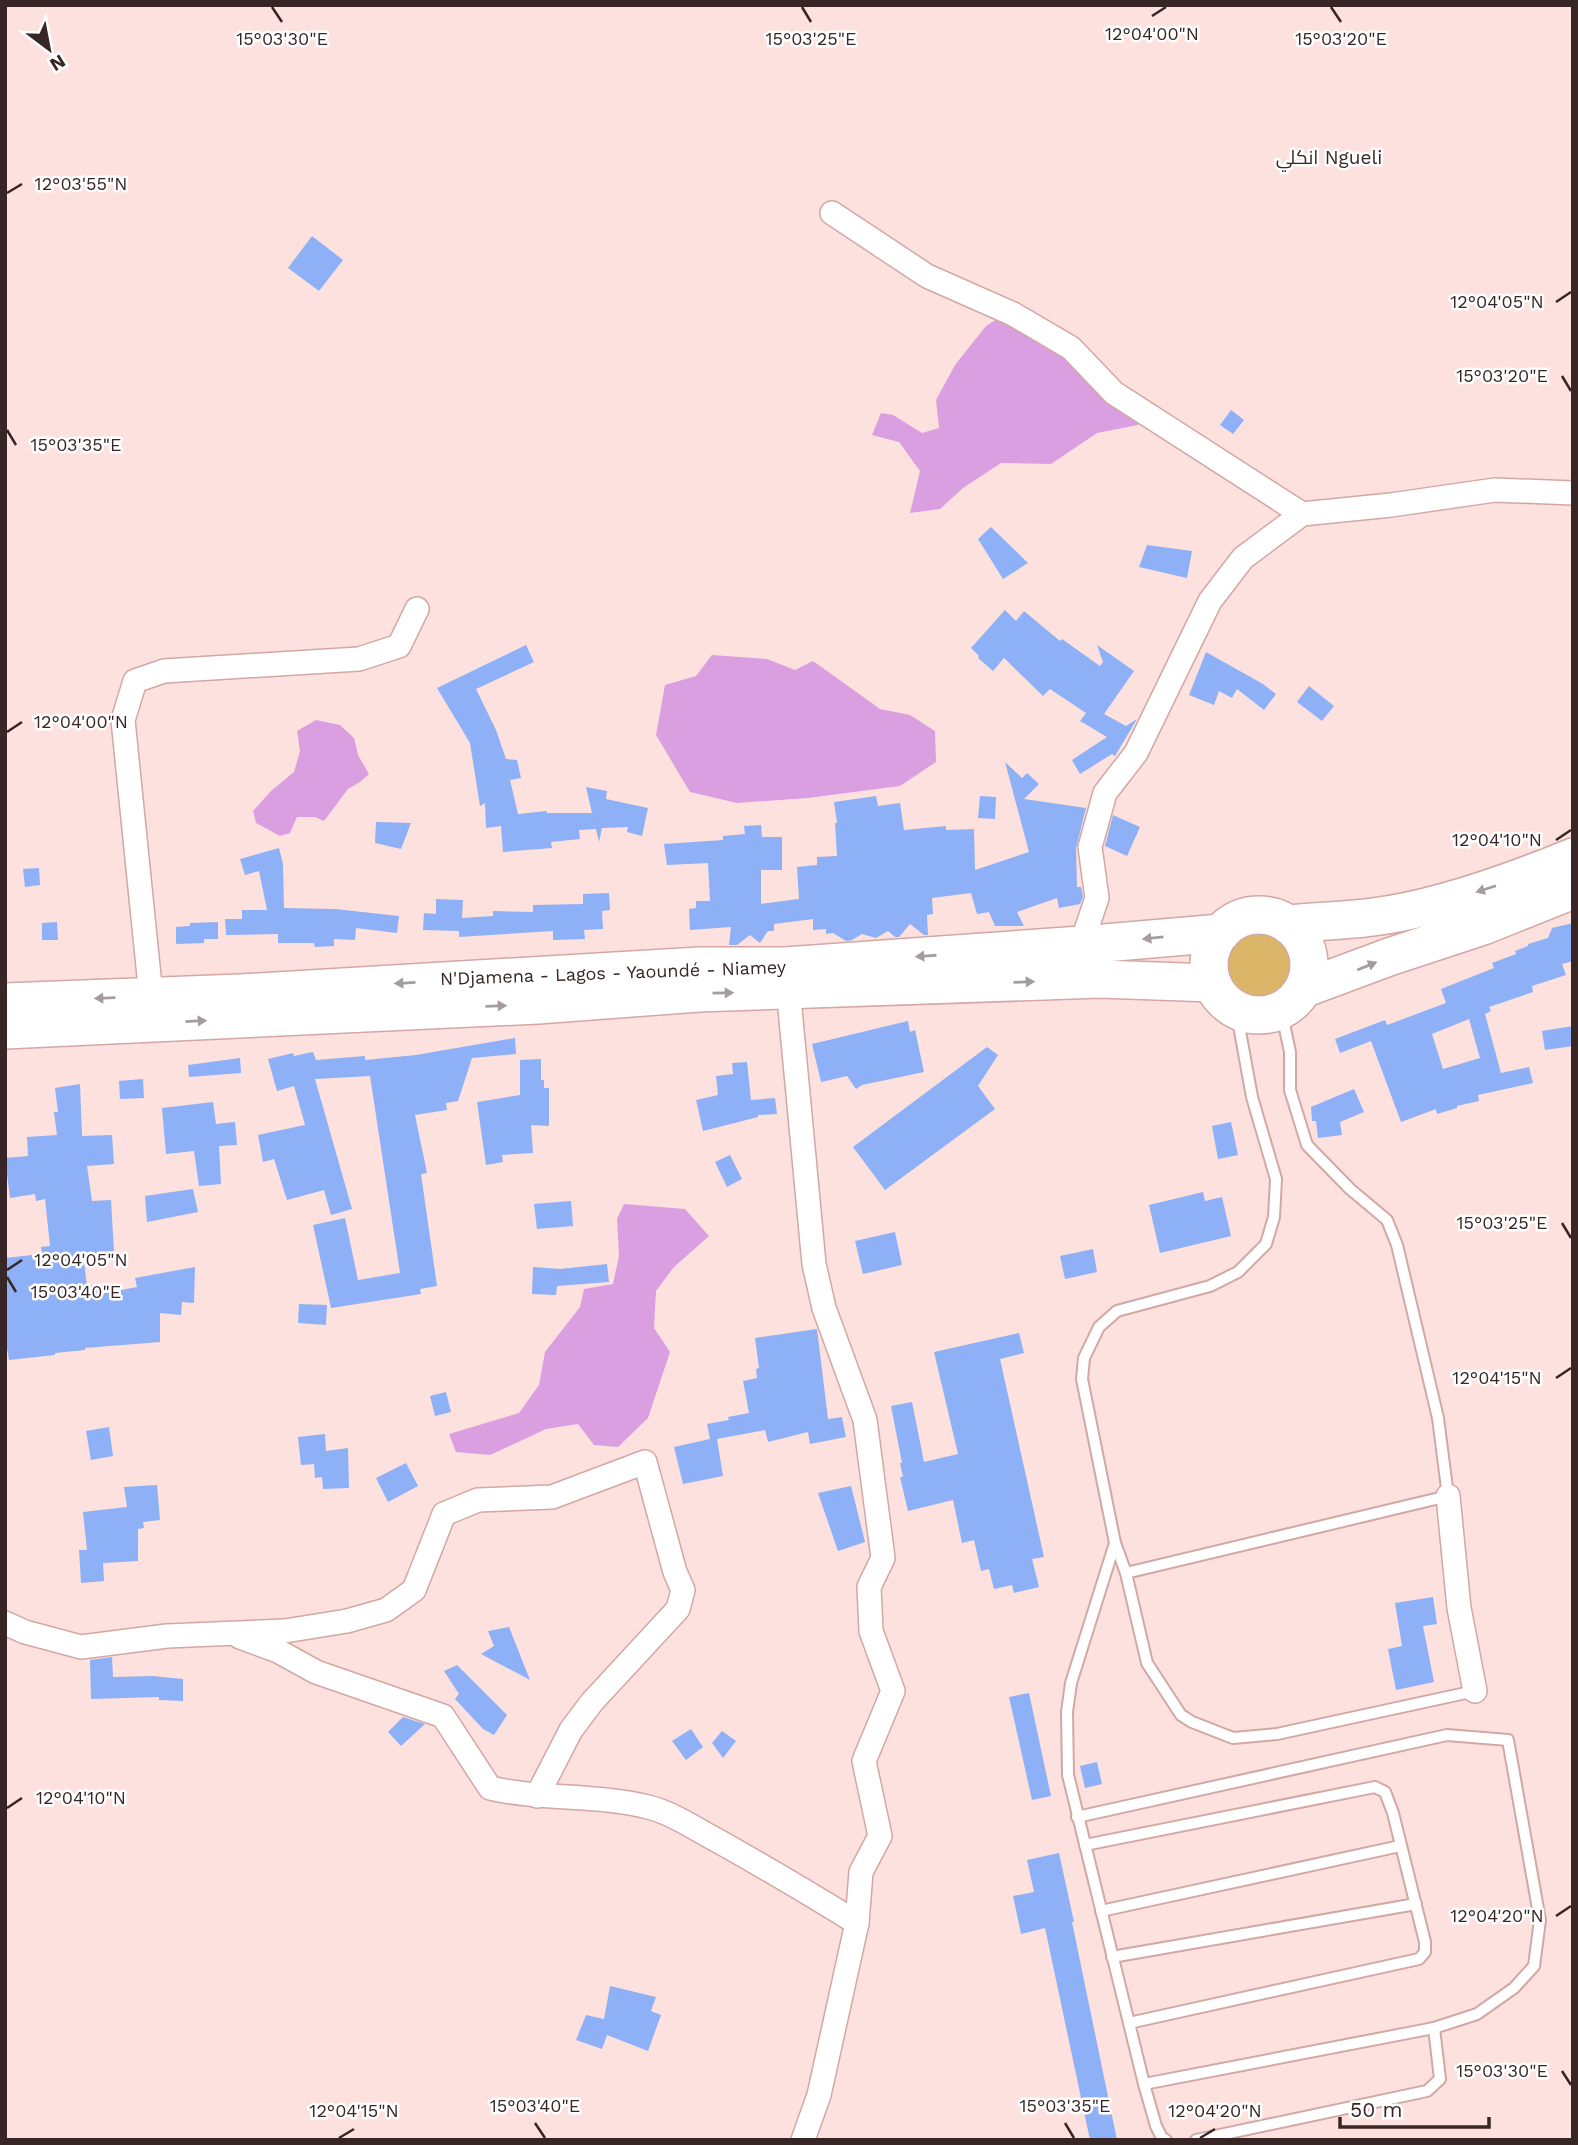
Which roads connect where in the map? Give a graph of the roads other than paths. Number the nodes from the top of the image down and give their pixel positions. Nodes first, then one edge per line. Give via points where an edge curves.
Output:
1 (832, 213) dead end
2 (1573, 493) edge
3 (1302, 514) junction
4 (417, 609) dead end
5 (1573, 847) edge
6 (1573, 857) edge
7 (1539, 871) junction
8 (1573, 890) edge
9 (1288, 924) junction
10 (1221, 933) junction
11 (1082, 946) junction
12 (787, 979) junction
13 (1212, 983) junction
14 (151, 996) junction
15 (1292, 999) junction
16 (5, 1002) edge
17 (1236, 1009) junction
18 (5, 1030) edge
19 (1448, 1496) junction
20 (1115, 1543) junction
21 (1126, 1573) junction
22 (5, 1623) edge
23 (234, 1634) junction
24 (1475, 1690) joint
25 (537, 1796) junction
26 (1077, 1817) junction
27 (1085, 1845) junction
28 (1400, 1846) junction
29 (1416, 1903) junction
30 (1101, 1911) junction
31 (857, 1923) junction
32 (1112, 1957) junction
33 (1129, 2023) junction
34 (1434, 2028) junction
35 (1144, 2084) junction
36 (803, 2140) edge
37 (1166, 2140) edge
38 (1196, 2140) edge

1 - 3 street via 927,276 1013,314 1071,348 1114,393
2 - 3 street via 1495,490
3 - 11 street via 1243,558 1210,601 1136,754 1105,793 1090,847 1097,898
4 - 14 street via 399,646 359,659 164,671 135,681 123,720
5 - 7 street
6 - 7 highway
7 -> 9 highway via 1405,912
15 -> 8 highway via 1389,957
9 - 10 highway via 1260,915 1245,917
9 - 15 highway via 1306,946 1309,961 1308,975
10 -> 11 highway, N'Djamena - Lagos - Yaoundé - Niamey
10 - 13 highway via 1209,957
11 -> 12 highway, N'Djamena - Lagos - Yaoundé - Niamey
12 -> 13 highway, N'Djamena - Lagos - Yaoundé - Niamey
12 -> 14 highway, N'Djamena - Lagos - Yaoundé - Niamey via 700,966
18 -> 12 highway, N'Djamena - Lagos - Yaoundé - Niamey via 538,1005 699,993
12 - 31 street via 814,1264 824,1308 865,1420 883,1558 869,1587 871,1631 893,1691 864,1761 880,1836 861,1872
13 - 17 highway
14 -> 16 highway, N'Djamena - Lagos - Yaoundé - Niamey
15 - 17 highway via 1266,1014
15 - 19 lane via 1290,1090 1307,1144 1387,1220 1397,1245 1438,1418
17 - 20 lane via 1252,1097 1276,1179 1274,1217 1266,1244 1238,1272 1210,1286 1117,1311 1099,1327 1084,1358 1082,1379
19 - 21 lane
19 - 24 street via 1459,1608
20 - 21 lane
20 - 26 lane via 1070,1692 1068,1775
21 - 24 lane via 1147,1663 1164,1692 1181,1715 1233,1738 1277,1734
22 - 23 street via 81,1647 167,1636
23 - 25 street via 316,1672 443,1716 490,1788
23 - 25 street via 347,1622 386,1610 414,1590 444,1514 478,1500 552,1497 645,1462 683,1590 678,1609 571,1730
25 - 31 street via 619,1801 652,1808
26 - 27 lane
26 - 34 lane via 1447,1735 1508,1740 1540,1920 1534,1966 1514,1989 1477,2014
27 - 28 lane via 1375,1787 1385,1792
27 - 30 lane
28 - 29 lane
28 - 30 lane
29 - 32 lane
29 - 33 lane via 1425,1942 1419,1959
30 - 32 lane
31 - 36 street via 818,2095
32 - 33 lane
33 - 35 lane
34 - 35 lane
34 - 38 lane via 1440,2078 1427,2091
35 - 37 lane via 1156,2126

